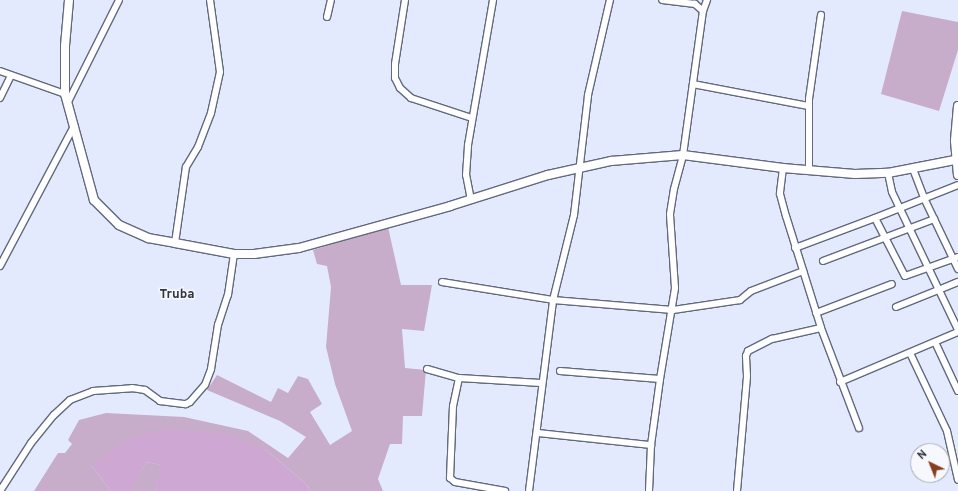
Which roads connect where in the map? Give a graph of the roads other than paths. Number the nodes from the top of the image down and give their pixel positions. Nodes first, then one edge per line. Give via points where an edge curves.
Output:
1 (69, 0) edge
2 (120, 0) edge
3 (210, 0) edge
4 (331, 0) edge
5 (405, 0) edge
6 (494, 0) edge
7 (610, 0) edge
8 (662, 0) edge
9 (707, 0) edge
10 (703, 11) junction
11 (821, 15) dead end
12 (327, 17) dead end
13 (0, 71) edge
14 (11, 75) junction
15 (692, 84) junction
16 (65, 94) junction
17 (0, 98) edge
18 (67, 104) junction
19 (808, 106) junction
20 (958, 106) edge
21 (472, 118) junction
22 (73, 128) junction
23 (683, 155) junction
24 (955, 160) junction
25 (579, 167) junction
26 (783, 168) junction
27 (914, 169) junction
28 (809, 170) junction
29 (888, 173) junction
30 (958, 175) edge
31 (958, 185) edge
32 (924, 198) junction
33 (471, 200) junction
34 (899, 208) junction
35 (875, 218) junction
36 (934, 219) junction
37 (909, 228) junction
38 (885, 238) junction
39 (175, 243) junction
40 (795, 248) junction
41 (234, 254) junction
42 (955, 258) edge
43 (823, 261) dead end
44 (0, 266) edge
45 (930, 268) junction
46 (958, 269) edge
47 (803, 271) junction
48 (442, 282) dead end
49 (958, 282) edge
50 (892, 284) dead end
51 (940, 289) junction
52 (553, 300) junction
53 (896, 307) dead end
54 (673, 310) junction
55 (816, 313) junction
56 (821, 328) junction
57 (958, 331) edge
58 (935, 342) junction
59 (910, 353) junction
60 (427, 369) dead end
61 (560, 371) dead end
62 (459, 378) junction
63 (660, 379) junction
64 (840, 382) junction
65 (541, 383) junction
66 (958, 391) edge
67 (859, 428) dead end
68 (538, 433) junction
69 (651, 446) junction
70 (955, 447) edge
71 (958, 480) edge
72 (498, 490) edge
73 (0, 491) edge
74 (505, 491) edge
75 (529, 491) edge
76 (649, 491) edge
77 (737, 491) edge

1 - 16 street via 65,46
2 - 18 street
3 - 39 street via 220,72 211,113 198,147 186,167
4 - 12 street
5 - 21 street via 395,64 395,78 400,88 411,98
6 - 21 street
7 - 25 street via 588,95
8 - 10 street via 698,5
9 - 10 street
10 - 15 street
11 - 19 street
13 - 14 street
14 - 16 street
14 - 17 street
15 - 19 street
15 - 23 street
16 - 18 street
18 - 22 street
19 - 28 street
20 - 24 street
21 - 33 street via 466,175
22 - 39 street via 90,189 100,209 118,225 133,232
22 - 44 street
23 - 25 street via 611,160
23 - 26 street
23 - 54 street via 670,214 675,288
24 - 27 street
24 - 30 street
25 - 33 street
25 - 52 street via 574,215
26 - 28 street
26 - 40 street via 780,194
27 - 29 street
27 - 32 street
28 - 29 street
29 - 34 street
31 - 32 street
32 - 34 street
32 - 36 street
33 - 41 street via 299,248
34 - 35 street
34 - 37 street
35 - 38 street
35 - 40 street
36 - 37 street
36 - 42 street
37 - 38 street
37 - 45 street
38 - 43 street
38 - 45 street via 905,276
39 - 41 street
40 - 47 street
41 - 73 street via 228,295 220,320 211,369 205,385 190,402 186,404 160,401 145,390 132,388 93,391 70,400 54,414 31,443
42 - 45 street
42 - 46 street
45 - 51 street
47 - 54 street via 751,291 740,300
47 - 55 street
48 - 52 street
49 - 51 street
50 - 55 street
51 - 53 street
51 - 57 street
52 - 54 street
52 - 65 street
54 - 63 street via 665,340
55 - 56 street
56 - 64 street
56 - 77 street via 772,339 748,351
57 - 58 street
58 - 59 street
58 - 66 street
59 - 64 street
59 - 70 street
60 - 62 street
61 - 63 street
62 - 65 street
62 - 72 street via 453,406 450,478 455,482
63 - 69 street
64 - 67 street
65 - 68 street
68 - 69 street
68 - 75 street
69 - 76 street
70 - 71 street via 954,468
72 - 74 street

